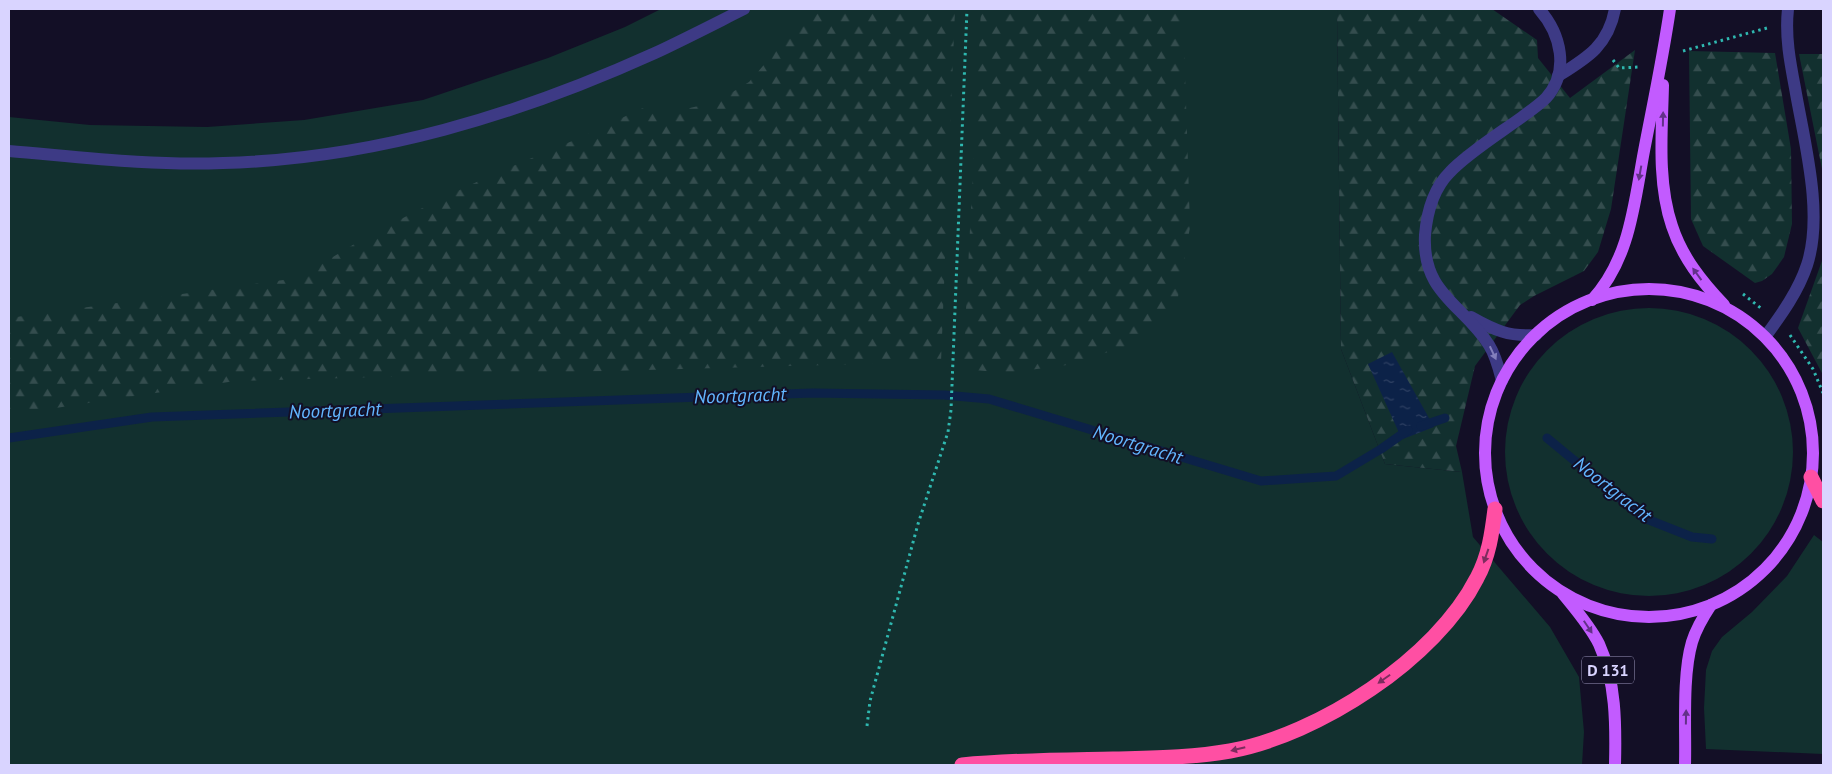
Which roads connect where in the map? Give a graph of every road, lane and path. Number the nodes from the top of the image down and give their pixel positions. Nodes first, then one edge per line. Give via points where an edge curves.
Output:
1 (744, 9) edge
2 (967, 9) edge
3 (1539, 9) edge
4 (1615, 9) edge
5 (1670, 9) edge
6 (1788, 9) edge
7 (1786, 23) junction
8 (1601, 43) junction
9 (1663, 57) junction
10 (1558, 76) junction
11 (9, 151) edge
12 (1592, 300) junction
13 (1453, 304) junction
14 (1729, 311) junction
15 (1536, 335) junction
16 (1765, 337) junction
17 (1502, 381) junction
18 (1811, 477) junction
19 (1823, 501) edge
20 (1495, 509) junction
21 (1558, 589) junction
22 (1711, 604) junction
23 (867, 726) dead end
24 (962, 765) edge
25 (1616, 765) edge
26 (1685, 765) edge

1 - 11 street via 611,72 491,117 389,144 309,157 224,164 119,161
2 - 23 path via 950,420 870,700
3 - 10 street via 1559,41
4 - 8 street
5 - 9 main road
6 - 7 street
7 - 9 path
7 - 16 street via 1810,182 1814,233 1802,277
8 - 9 path via 1619,68 1639,68
8 - 10 street via 1587,58
9 -> 12 main road via 1629,230 1615,268
14 -> 9 main road via 1691,265 1672,225 1663,177
10 - 13 street via 1546,97 1450,172 1435,194 1425,233 1426,256 1438,288
12 - 14 main road via 1629,291 1666,290 1704,299
12 - 15 main road via 1558,317
13 - 15 street via 1499,331 1520,336
13 -> 17 street via 1491,348
14 - 16 main road
15 - 17 main road via 1517,356
16 - 18 main road via 1788,367 1804,401 1812,439
17 - 20 main road via 1490,416 1486,444 1487,472
18 - 19 highway
18 - 22 main road via 1800,516 1774,558 1737,591
20 - 21 main road via 1523,558
20 -> 24 highway via 1492,537 1478,576 1451,617 1394,672 1312,722 1266,741 1216,753
21 - 22 main road via 1594,607 1632,616 1672,615
21 -> 25 main road, D 131 via 1592,632 1604,659 1612,691
26 -> 22 main road via 1689,657 1694,635

